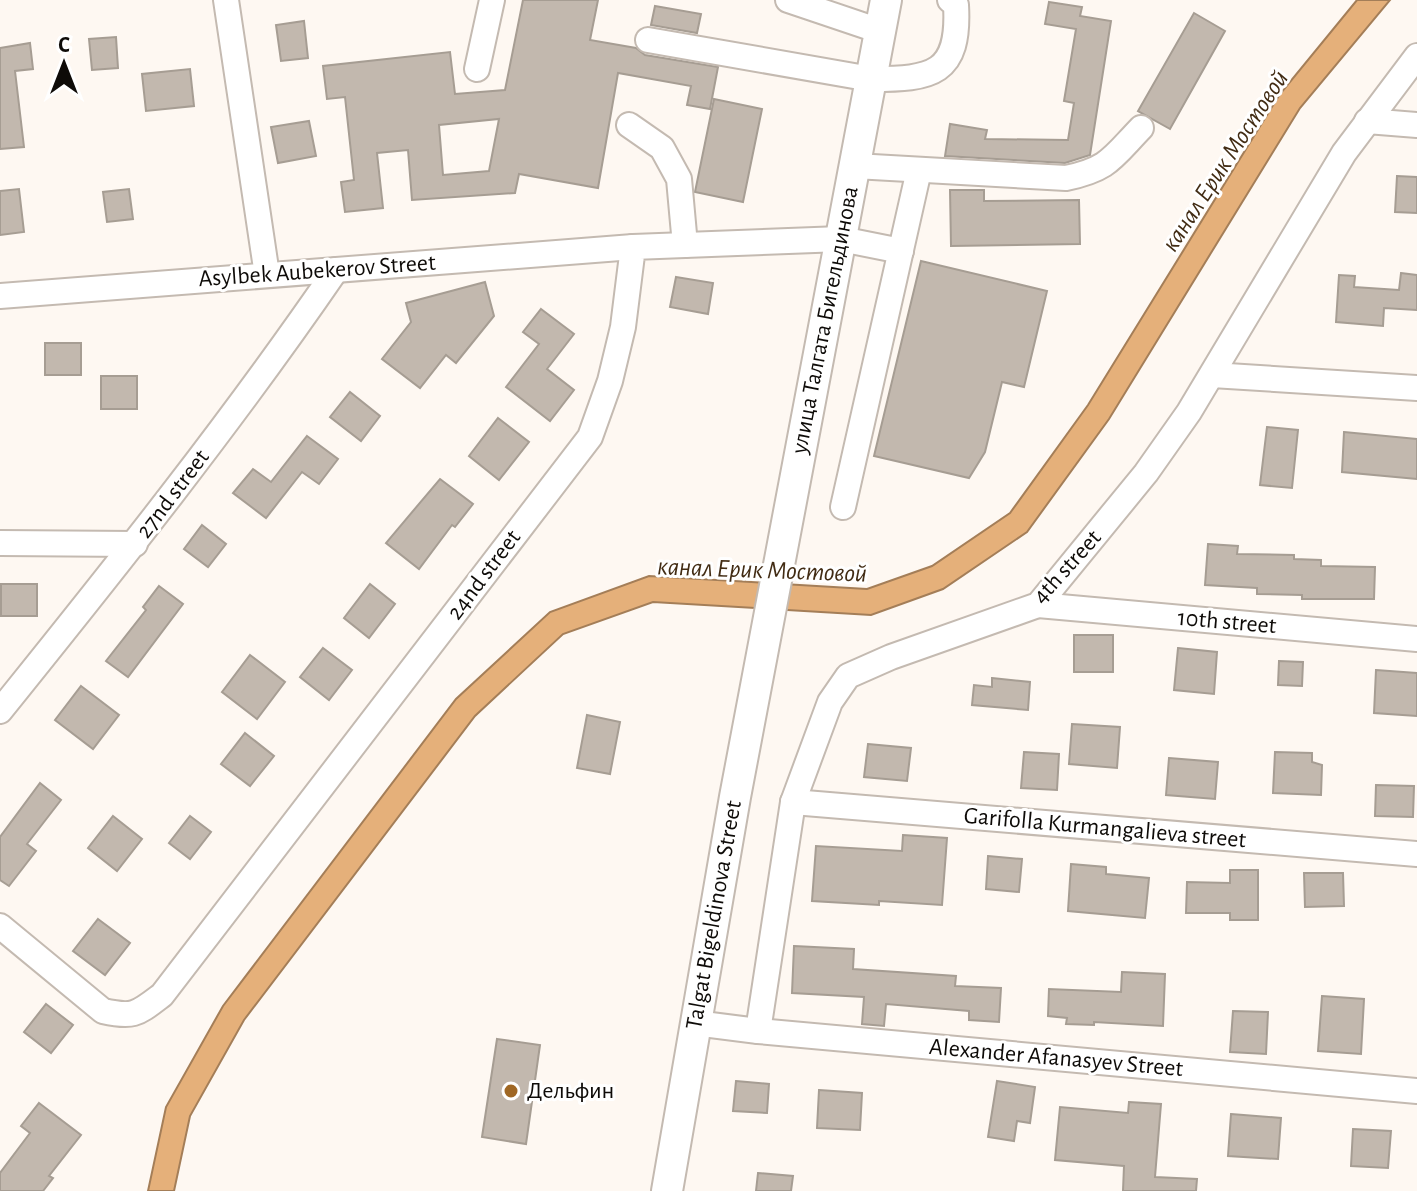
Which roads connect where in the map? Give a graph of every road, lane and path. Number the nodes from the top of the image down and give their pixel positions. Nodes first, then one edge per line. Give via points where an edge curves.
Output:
1 (226, 0) edge
2 (492, 0) edge
3 (788, 0) edge
4 (886, 0) edge
5 (950, 0) edge
6 (880, 31) junction
7 (648, 40) dead end
8 (1417, 56) edge
9 (477, 69) dead end
10 (871, 79) junction
11 (1367, 121) junction
12 (629, 125) dead end
13 (1417, 125) edge
14 (1141, 128) dead end
15 (855, 166) junction
16 (919, 170) junction
17 (841, 239) junction
18 (685, 245) junction
19 (633, 247) junction
20 (901, 251) junction
21 (336, 270) junction
22 (267, 275) junction
23 (0, 296) edge
24 (1212, 375) junction
25 (1417, 388) edge
26 (843, 507) dead end
27 (0, 543) edge
28 (135, 544) junction
29 (1038, 605) junction
30 (1417, 639) edge
31 (765, 640) joint
32 (0, 711) edge
33 (793, 802) junction
34 (1417, 854) edge
35 (0, 926) edge
36 (695, 1023) junction
37 (758, 1031) junction
38 (1417, 1091) edge
39 (667, 1191) edge

1 - 22 street
2 - 9 street
3 - 6 street
4 - 6 main road, улица Талгата Бигельдинова
5 - 10 street via 956,5 957,29 951,53 934,73
6 - 10 main road, улица Талгата Бигельдинова
7 - 10 street
8 - 11 street, 4th street
10 - 15 main road, улица Талгата Бигельдинова
11 - 13 street
11 - 24 street, 4th street
12 - 18 street via 662,148 679,179
14 - 16 street via 1103,167 1066,178
15 - 16 street
15 - 17 main road, улица Талгата Бигельдинова
16 - 20 street
17 - 18 street
17 - 20 street
17 - 31 main road, улица Талгата Бигельдинова
18 - 19 street
19 - 21 street, Asylbek Aubekerov Street
19 - 35 street, 24nd street via 623,327 590,437 162,995 139,1013 103,1011
20 - 26 street
21 - 22 street, Asylbek Aubekerov Street
21 - 28 street, 27nd street
22 - 23 street, Asylbek Aubekerov Street
24 - 25 street
24 - 29 street, 4th street via 1146,473
27 - 28 street
28 - 32 street, 27nd street
29 - 30 street, 10th street
29 - 33 street, 4th street via 848,676 830,702
31 - 36 main road, Talgat Bigeldinova Street
33 - 34 street, Garifolla Kurmangalieva street
33 - 37 street, 4th street
36 - 37 street, Alexander Afanasyev Street
36 - 39 main road, Talgat Bigeldinova Street
37 - 38 street, Alexander Afanasyev Street

